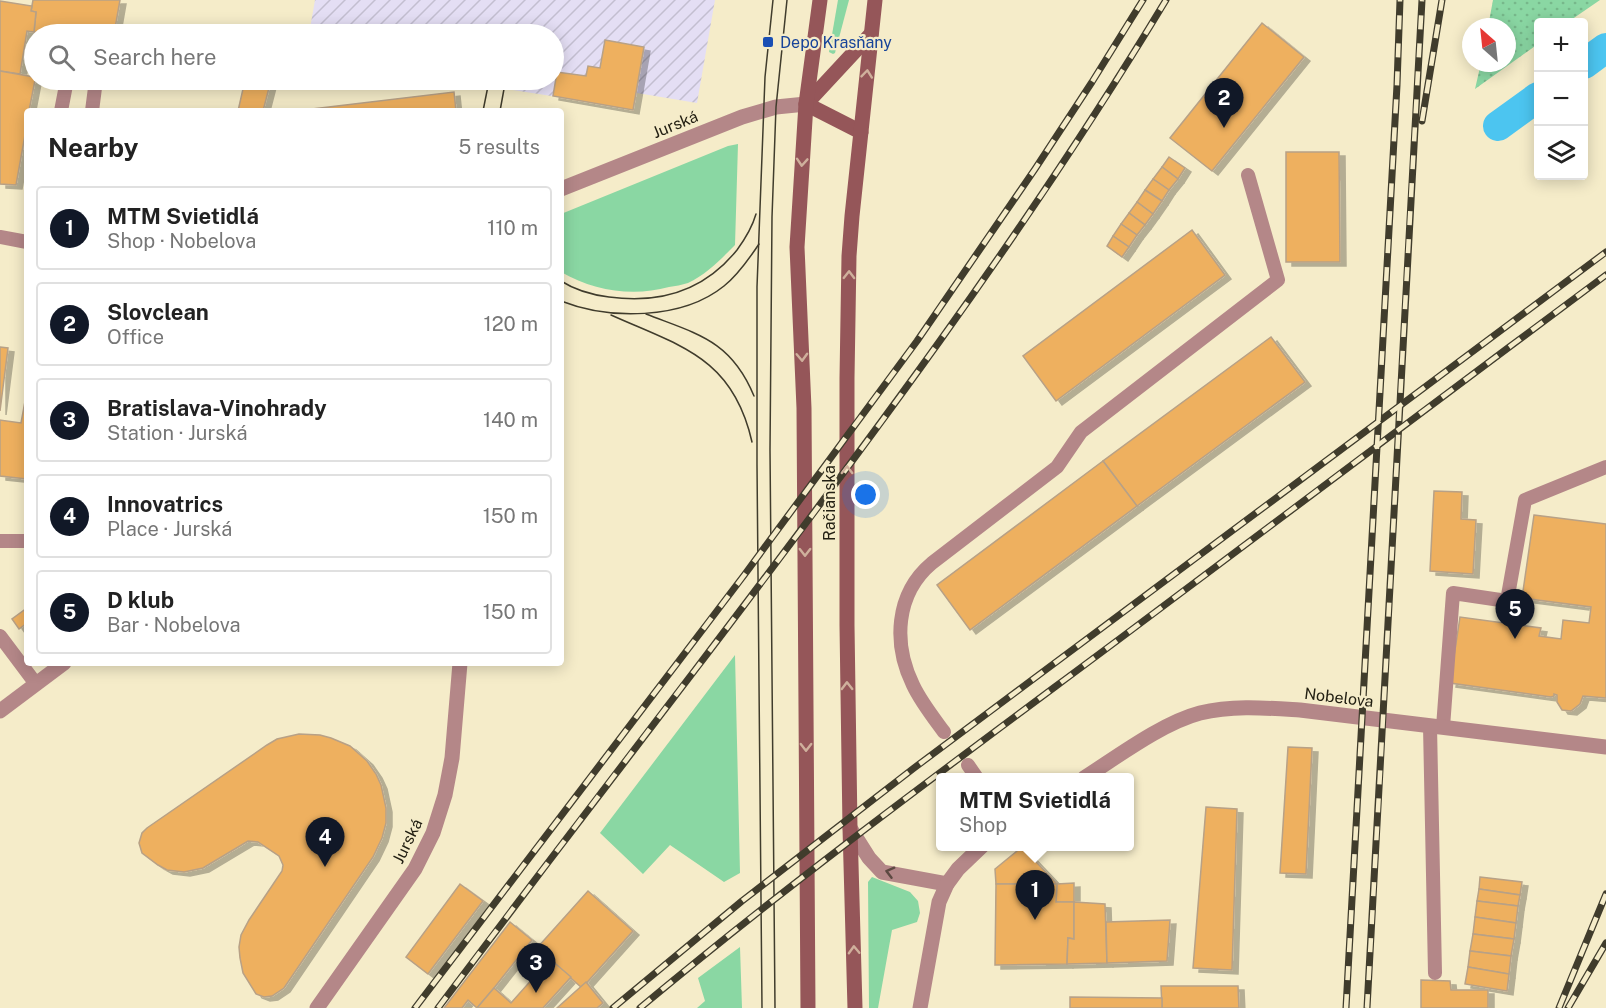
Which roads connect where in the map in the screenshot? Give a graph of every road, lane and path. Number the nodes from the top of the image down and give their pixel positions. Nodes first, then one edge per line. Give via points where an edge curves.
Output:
1 (820, 0) edge
2 (875, 0) edge
3 (871, 34) junction
4 (65, 90) edge
5 (95, 90) edge
6 (806, 104) junction
7 (62, 108) edge
8 (92, 108) edge
9 (861, 132) junction
10 (1248, 175) dead end
11 (564, 188) edge
12 (0, 237) edge
13 (24, 241) edge
14 (1606, 467) edge
15 (0, 541) edge
16 (24, 541) edge
17 (0, 636) edge
18 (60, 666) edge
19 (460, 666) edge
20 (36, 684) junction
21 (0, 711) edge
22 (1436, 726) junction
23 (944, 732) dead end
24 (1606, 747) edge
25 (968, 765) dead end
26 (974, 773) edge
27 (1090, 773) edge
28 (850, 828) junction
29 (977, 851) edge
30 (947, 884) junction
31 (1435, 973) dead end
32 (317, 1008) edge
33 (808, 1008) edge
34 (855, 1008) edge
35 (920, 1008) edge

1 - 6 main road, Račianska
2 - 3 main road, Račianska
3 - 6 main road
9 -> 3 main road, Račianska
4 - 7 lane
5 - 8 lane
6 - 9 main road
6 - 11 street, Jurská via 776,107 742,117
6 -> 33 main road, Račianska via 797,247 804,408
28 -> 9 main road, Račianska via 847,378 849,256
10 - 23 lane via 1278,280 1081,432 1057,467 932,562 912,585 901,621 904,663 922,702
12 - 13 lane
14 - 22 lane via 1525,500 1507,601 1453,593
15 - 16 lane
17 - 20 lane
18 - 20 street
19 - 32 street, Jurská via 452,758 433,833 415,869
20 - 21 street
22 - 24 street, Nobelova
22 - 27 street, Nobelova via 1300,710 1226,709 1173,724
22 - 31 lane
25 - 26 lane
30 -> 28 street via 882,872
34 -> 28 main road, Račianska
29 - 30 street
30 - 35 street via 939,902

